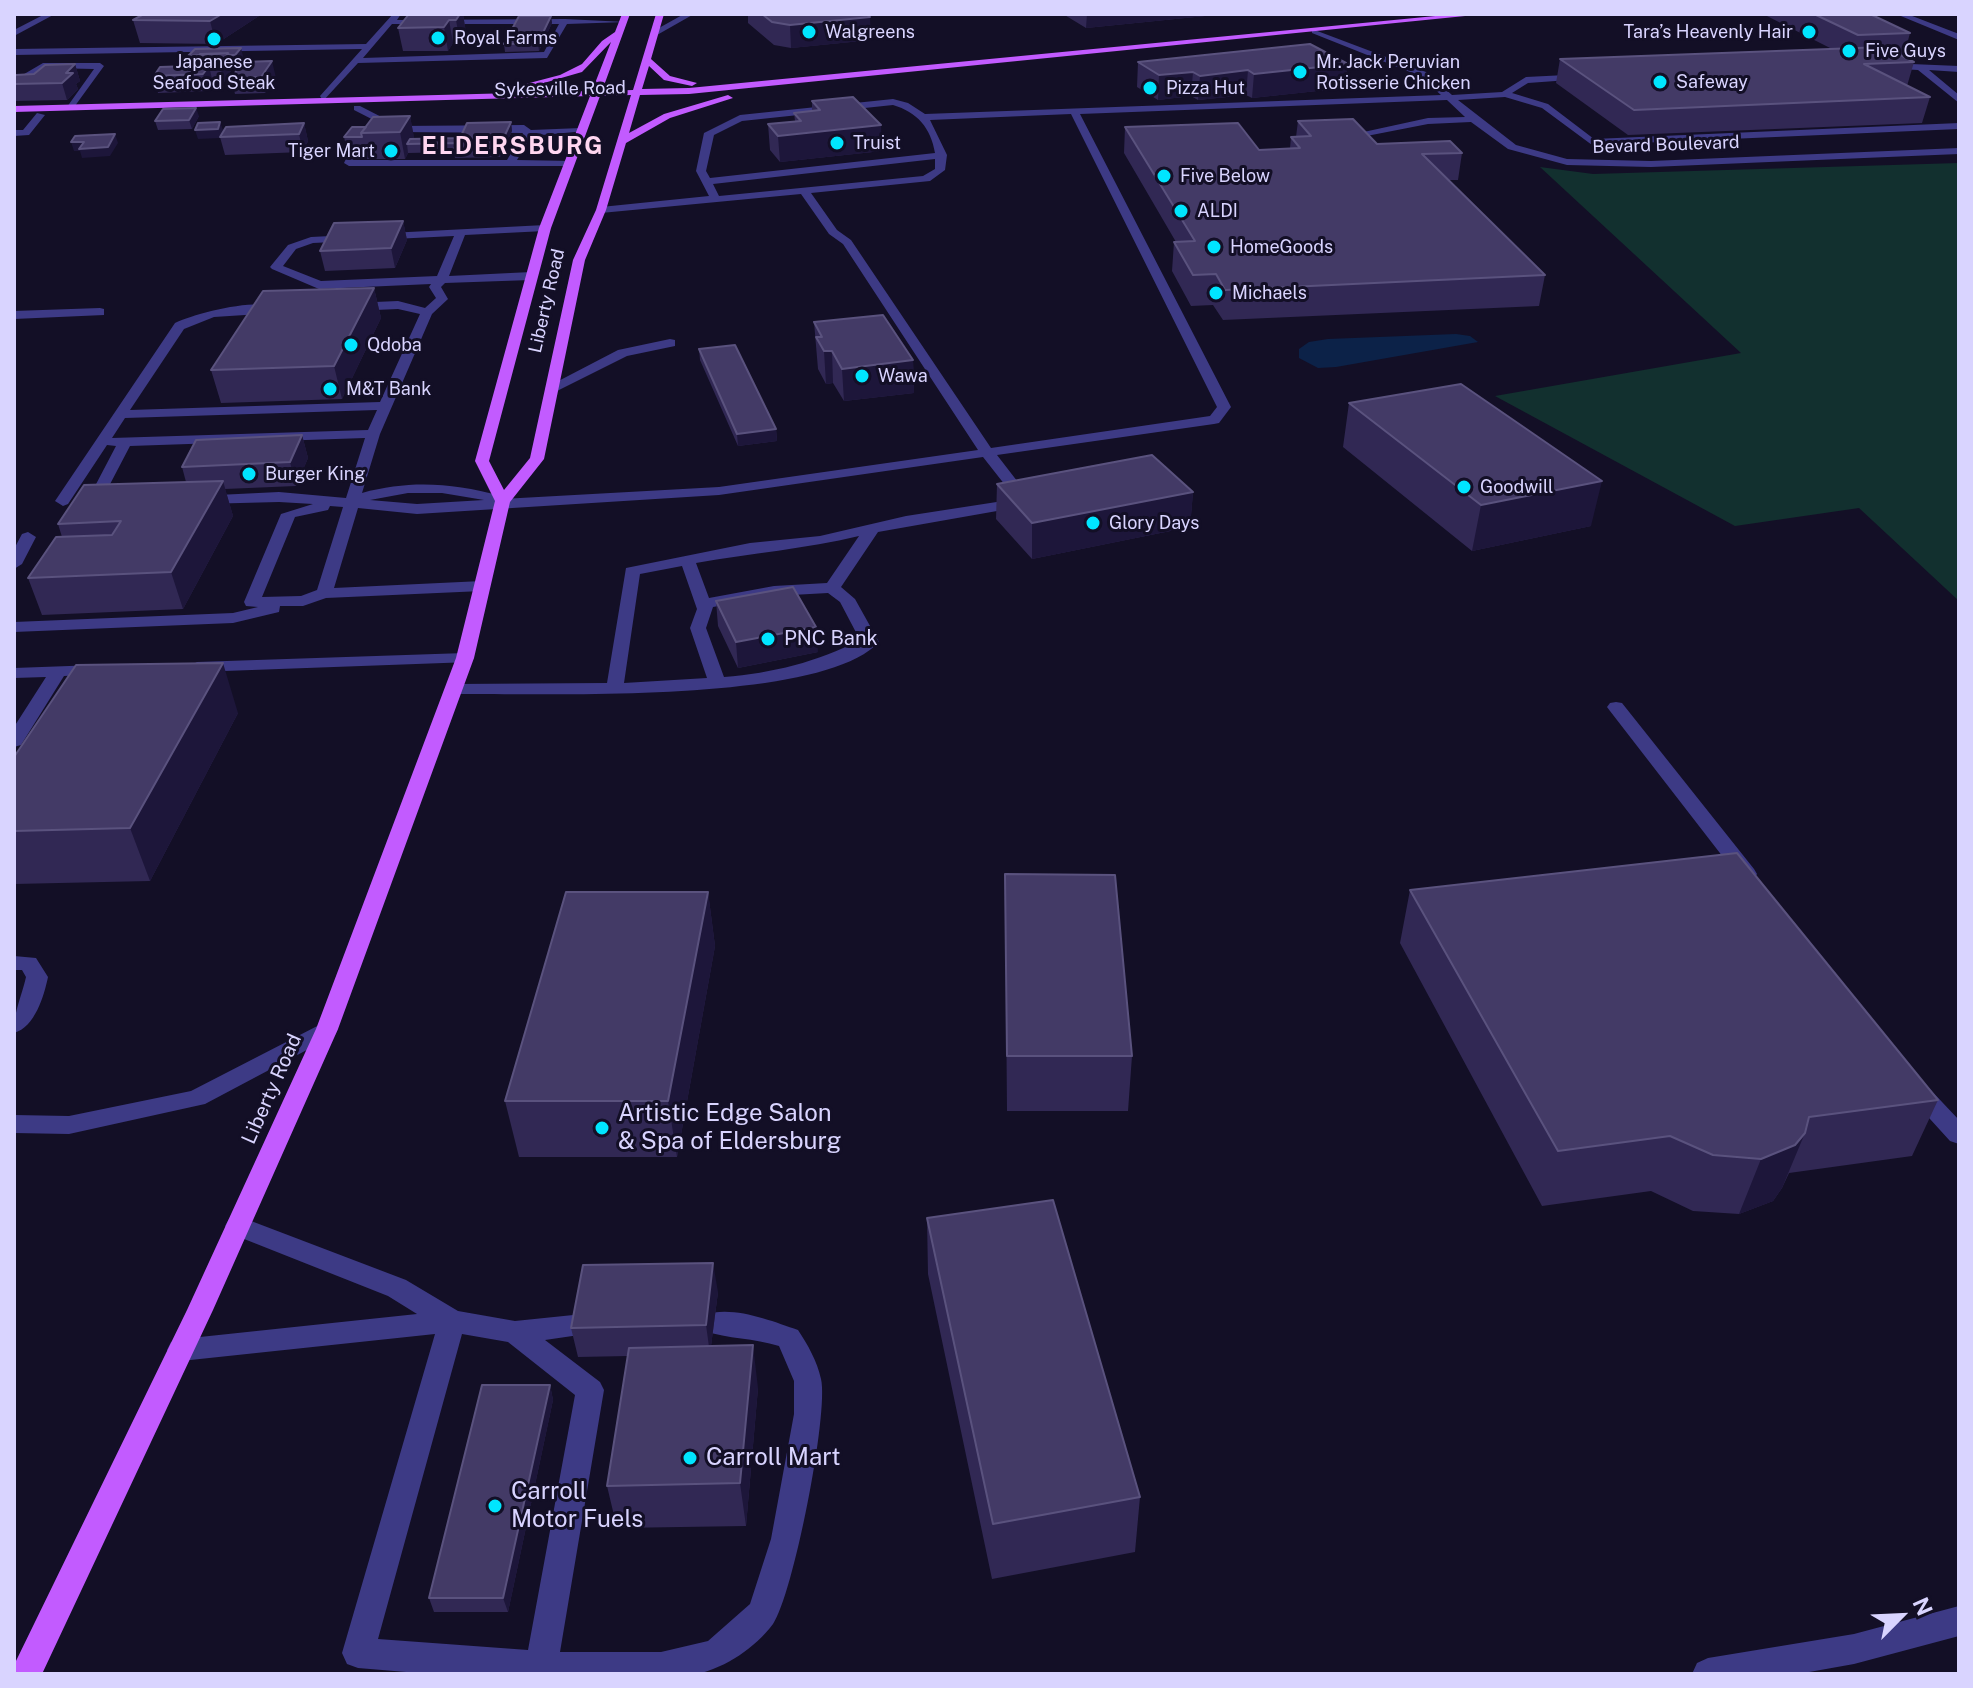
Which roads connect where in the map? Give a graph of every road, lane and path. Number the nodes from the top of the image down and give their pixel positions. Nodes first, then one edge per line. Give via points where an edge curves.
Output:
1 (51, 14) edge
2 (660, 14) edge
3 (690, 14) edge
4 (1481, 14) edge
5 (1900, 14) edge
6 (394, 18) edge
7 (624, 18) edge
8 (501, 20) junction
9 (565, 21) junction
10 (1315, 31) junction
11 (14, 33) edge
12 (493, 33) dead end
13 (654, 33) junction
14 (617, 34) junction
15 (1959, 37) edge
16 (372, 46) junction
17 (486, 46) dead end
18 (14, 52) edge
19 (1104, 53) junction
20 (478, 59) junction
21 (646, 59) junction
22 (359, 61) junction
23 (1881, 66) edge
24 (1921, 68) junction
25 (1959, 69) edge
26 (1600, 76) edge
27 (14, 84) edge
28 (748, 86) junction
29 (636, 92) junction
30 (1505, 94) junction
31 (450, 96) junction
32 (1449, 97) junction
33 (323, 98) junction
34 (728, 98) junction
35 (593, 99) junction
36 (1959, 100) edge
37 (633, 104) junction
38 (72, 107) junction
39 (357, 108) junction
40 (14, 109) edge
41 (1074, 111) junction
42 (40, 115) junction
43 (14, 116) edge
44 (924, 117) junction
45 (1474, 119) junction
46 (1959, 126) edge
47 (447, 128) junction
48 (397, 129) junction
49 (581, 131) junction
50 (14, 133) edge
51 (369, 133) edge
52 (528, 133) junction
53 (1322, 139) edge
54 (439, 140) edge
55 (621, 142) junction
56 (357, 146) edge
57 (942, 149) junction
58 (431, 151) edge
59 (1959, 151) edge
60 (512, 160) junction
61 (423, 162) junction
62 (569, 163) junction
63 (707, 182) junction
64 (804, 191) junction
65 (715, 198) junction
66 (601, 210) junction
67 (545, 228) junction
68 (461, 232) junction
69 (531, 276) junction
70 (442, 279) junction
71 (339, 307) edge
72 (295, 309) edge
73 (100, 312) dead end
74 (427, 312) junction
75 (14, 315) edge
76 (670, 343) dead end
77 (552, 388) junction
78 (385, 406) junction
79 (122, 414) junction
80 (373, 434) junction
81 (103, 442) junction
82 (125, 442) junction
83 (989, 455) junction
84 (184, 499) edge
85 (137, 500) edge
86 (63, 501) dead end
87 (503, 501) junction
88 (349, 502) junction
89 (873, 528) junction
90 (28, 537) dead end
91 (687, 559) junction
92 (14, 564) edge
93 (482, 586) junction
94 (832, 588) junction
95 (324, 593) junction
96 (303, 601) junction
97 (703, 604) junction
98 (14, 627) edge
99 (465, 658) junction
100 (183, 667) edge
101 (121, 669) edge
102 (58, 672) junction
103 (14, 673) edge
104 (718, 685) junction
105 (615, 686) junction
106 (454, 689) junction
107 (1616, 707) dead end
108 (14, 741) edge
109 (1765, 897) edge
110 (14, 963) edge
111 (14, 1025) edge
112 (327, 1029) junction
113 (1903, 1073) edge
114 (14, 1124) edge
115 (1959, 1135) edge
116 (238, 1226) junction
117 (452, 1321) junction
118 (714, 1323) dead end
119 (583, 1325) edge
120 (515, 1332) junction
121 (181, 1350) junction
122 (1959, 1621) edge
123 (541, 1667) junction
124 (661, 1671) edge
125 (26, 1674) edge
126 (1708, 1674) edge

1 - 11 street
2 - 13 main road, Liberty Road
3 - 13 street
4 - 10 main road, Sykesville Road
5 - 15 street
6 - 8 street
6 - 16 street
7 - 9 street
7 - 14 main road, Liberty Road
8 - 9 street
8 - 12 street
9 - 20 street via 547,55
10 - 19 main road, Sykesville Road
10 - 32 street, Bevard Boulevard via 1415,70
13 - 21 main road, Liberty Road
14 - 31 main road via 598,45 588,64 563,76
14 - 35 main road, Liberty Road
16 - 18 street
16 - 22 street
17 - 20 street
19 - 28 main road, Sykesville Road via 1016,57
19 - 34 main road, Sykesville Road
20 - 22 street
21 - 28 main road via 658,73 676,81
21 - 29 main road, Liberty Road
22 - 33 street
23 - 24 street
24 - 25 street
24 - 36 street
26 - 30 street via 1526,80
27 - 38 street via 46,65 100,66
28 - 29 main road, Sykesville Road
29 - 35 main road, Sykesville Road
29 - 37 main road, Liberty Road
30 - 32 street
30 - 46 street via 1545,106 1592,142
31 - 33 main road, Sykesville Road
31 - 35 main road, Sykesville Road
32 - 41 street
32 - 45 street, Bevard Boulevard
33 - 38 main road, Sykesville Road
34 - 37 main road, Sykesville Road
34 - 55 main road via 667,116
35 - 37 main road, Sykesville Road
35 - 39 main road, Sykesville Road
35 - 49 main road, Liberty Road
37 - 55 main road, Liberty Road
38 - 40 main road, Sykesville Road
39 - 42 main road, Sykesville Road
39 - 48 street
41 - 44 street
41 - 83 street via 1224,407 1214,420 1200,425
42 - 43 main road, Sykesville Road
42 - 50 street via 26,133
44 - 57 street
44 - 63 street via 905,104 881,102 740,118 709,133 701,171
45 - 53 street via 1428,121
45 - 59 street, Bevard Boulevard via 1512,147 1548,159 1592,164
47 - 48 street
47 - 52 street via 524,128
47 - 54 street
48 - 51 street
49 - 52 street
49 - 62 main road, Liberty Road
52 - 60 street
55 - 66 main road, Liberty Road
56 - 61 street via 349,163
57 - 63 street
57 - 64 street via 940,170 926,179
58 - 61 street
60 - 61 street
60 - 62 street
62 - 67 main road, Liberty Road
63 - 65 street
64 - 65 street
64 - 83 street via 833,232 847,242
65 - 66 street
66 - 77 main road, Liberty Road via 579,260
67 - 68 street
67 - 69 main road, Liberty Road
68 - 70 street
68 - 70 street via 311,240 292,247 276,267 319,285
69 - 70 street
69 - 87 main road, Liberty Road via 482,461
70 - 74 street via 435,287 442,299
71 - 74 street via 398,305
72 - 79 street via 222,312 179,326
73 - 75 street
74 - 78 street
76 - 77 street via 623,353
77 - 87 main road, Liberty Road via 537,459
78 - 79 street
78 - 80 street
79 - 81 street
80 - 82 street
80 - 88 street
81 - 82 street
81 - 86 street
82 - 85 street via 101,497
83 - 87 street via 719,491
83 - 89 street via 1026,502
84 - 88 street
87 - 88 street via 417,509
87 - 93 main road, Liberty Road
88 - 95 street
88 - 96 street via 289,514 252,602
89 - 91 street via 820,541
89 - 94 street
90 - 92 street
91 - 97 street
91 - 105 street via 632,571
93 - 95 street
93 - 99 main road, Liberty Road
94 - 97 street via 774,591
94 - 104 street via 847,599 870,642 828,663
95 - 96 street
96 - 98 street via 233,618
97 - 104 street via 698,628
99 - 100 street
99 - 106 main road, Liberty Road
101 - 102 street
102 - 103 street
102 - 108 street
104 - 105 street
105 - 106 street
106 - 112 main road, Liberty Road
107 - 109 street
110 - 111 street via 28,963 37,977 32,999
112 - 114 street via 197,1098 69,1125
112 - 116 main road, Liberty Road
113 - 115 street
116 - 117 street via 397,1288
116 - 121 main road, Liberty Road
117 - 120 street
117 - 121 street
117 - 123 street via 358,1653
118 - 124 street via 788,1338 808,1381 808,1414 786,1539 762,1613 716,1654
119 - 120 street
120 - 123 street via 590,1390
121 - 125 main road, Liberty Road
122 - 126 street via 1854,1649
123 - 124 street

